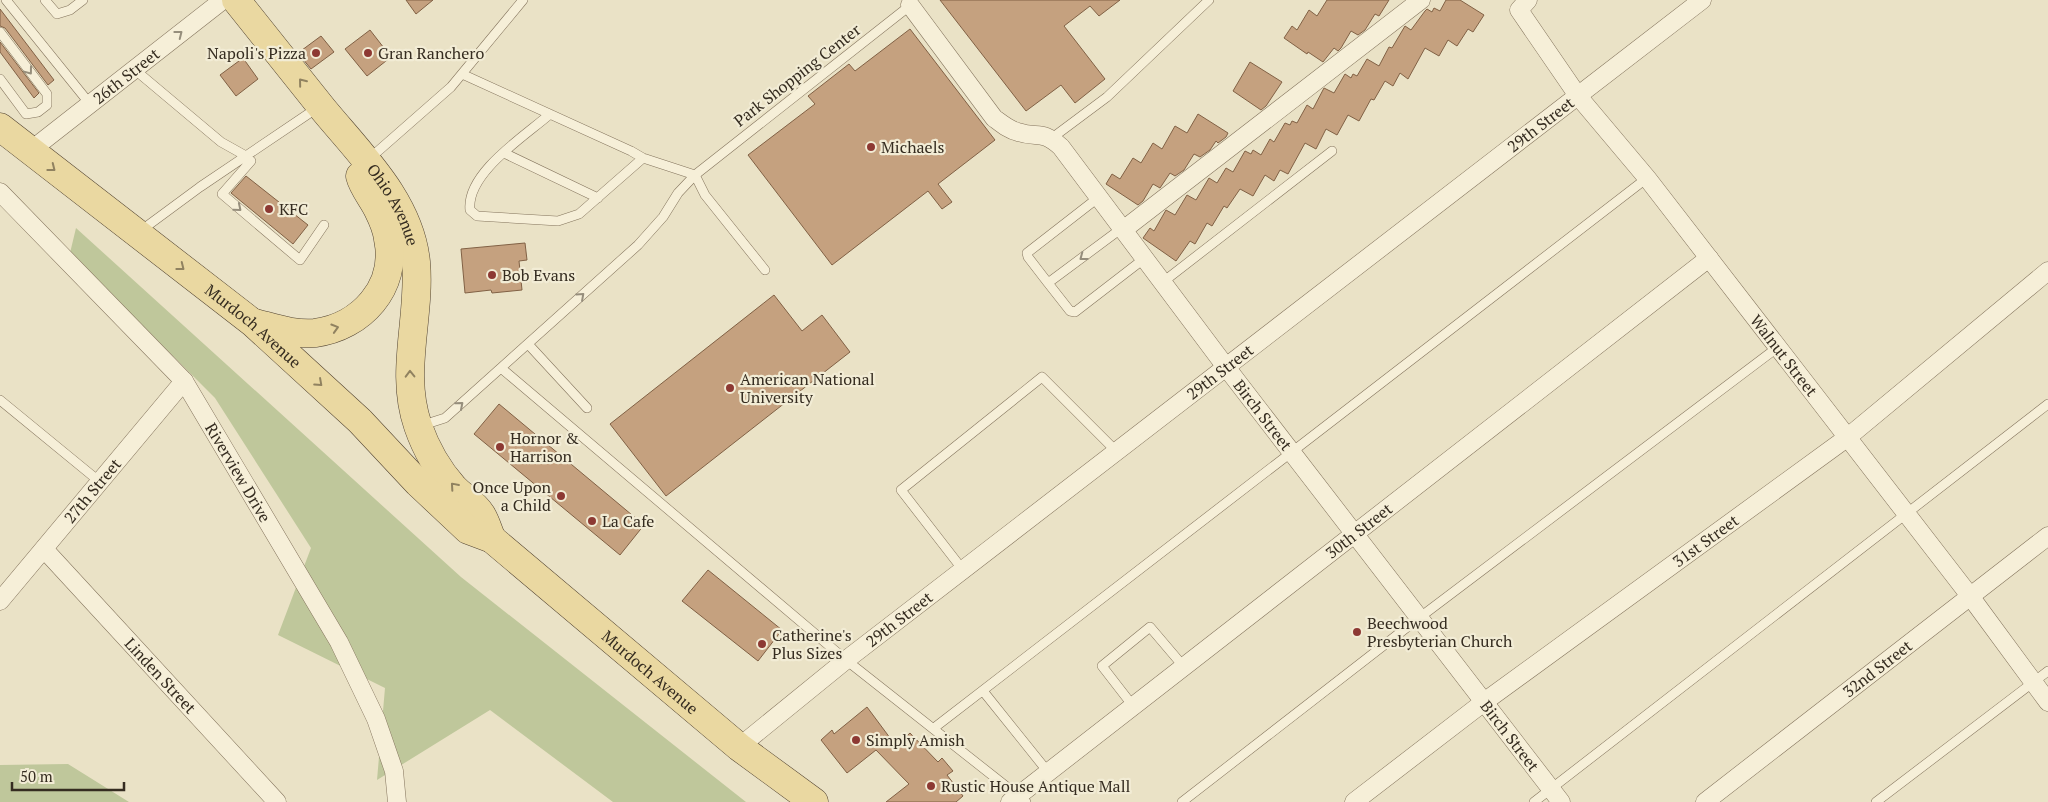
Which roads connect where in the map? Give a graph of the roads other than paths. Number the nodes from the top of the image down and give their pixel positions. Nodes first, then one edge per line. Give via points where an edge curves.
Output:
1 (6, 0) edge
2 (45, 0) edge
3 (83, 0) edge
4 (523, 0) edge
5 (1209, 0) edge
6 (1421, 0) edge
7 (1702, 0) edge
8 (224, 2) edge
9 (911, 2) edge
10 (1523, 5) edge
11 (0, 32) edge
12 (134, 69) junction
13 (462, 74) junction
14 (0, 79) edge
15 (1578, 96) junction
16 (90, 104) junction
17 (321, 105) junction
18 (550, 114) junction
19 (0, 127) edge
20 (1052, 138) junction
21 (30, 151) junction
22 (1332, 151) dead end
23 (504, 153) junction
24 (361, 154) junction
25 (642, 158) junction
26 (248, 159) junction
27 (695, 175) junction
28 (1648, 178) junction
29 (1099, 197) junction
30 (598, 198) junction
31 (2, 200) edge
32 (324, 224) dead end
33 (1123, 229) junction
34 (137, 233) junction
35 (1144, 258) junction
36 (1709, 258) junction
37 (765, 270) dead end
38 (2048, 271) edge
39 (1163, 282) junction
40 (1048, 283) junction
41 (253, 323) junction
42 (528, 344) junction
43 (1778, 347) junction
44 (501, 368) junction
45 (1226, 368) junction
46 (184, 381) junction
47 (1, 403) edge
48 (2048, 404) edge
49 (587, 408) dead end
50 (360, 421) junction
51 (418, 427) junction
52 (1848, 438) junction
53 (1117, 452) junction
54 (1292, 453) junction
55 (430, 455) joint
56 (100, 482) junction
57 (1908, 514) junction
58 (1355, 534) junction
59 (2048, 536) edge
60 (492, 539) junction
61 (44, 549) junction
62 (962, 570) junction
63 (1970, 596) junction
64 (0, 601) edge
65 (1420, 618) junction
66 (846, 660) junction
67 (1184, 667) junction
68 (2048, 671) edge
69 (2033, 683) junction
70 (983, 691) junction
71 (1484, 702) junction
72 (2048, 702) edge
73 (1134, 706) junction
74 (934, 728) junction
75 (739, 747) junction
76 (1048, 772) junction
77 (1556, 796) edge
78 (1018, 800) edge
79 (277, 802) edge
80 (397, 802) edge
81 (814, 802) edge
82 (1182, 802) edge
83 (1354, 802) edge
84 (1534, 802) edge
85 (1705, 802) edge
86 (1876, 802) edge

1 - 16 lane
2 - 3 lane via 57,14 70,10
4 - 13 lane
5 - 20 lane via 1107,97
6 - 33 street
7 - 15 street, 29th Street
12 -> 8 street, 26th Street
17 -> 8 main road, Ohio Avenue
9 - 20 street via 994,118 1006,128 1020,133
9 - 27 lane, Park Shopping Center
10 - 15 street, Walnut Street
11 -> 14 lane via 47,94 47,105 38,112 26,114
12 - 16 street, 26th Street
12 - 26 lane via 221,142
13 - 18 lane
13 - 24 lane via 451,88
15 - 28 street, Walnut Street
15 - 45 street, 29th Street
16 - 21 street, 26th Street
17 - 24 main road, Ohio Avenue
17 - 26 lane
18 - 23 lane
18 - 25 lane
19 - 21 main road, Murdoch Avenue
20 - 29 street, Birch Street
21 -> 34 main road, Murdoch Avenue
22 - 39 lane
23 - 30 lane
23 - 30 lane via 482,173 469,201 470,210 478,216 558,222 579,214
41 -> 24 main road via 294,333 314,333 352,322 377,296 386,278 388,239 378,210 361,180
51 -> 24 main road, Ohio Avenue via 410,386 417,296 416,260 410,232 396,202
25 - 27 lane
25 - 30 lane
26 -> 32 lane via 222,194 300,260
26 - 34 lane
27 - 37 lane via 705,194
42 -> 27 lane, Park Shopping Center via 638,245
28 - 36 street, Walnut Street
28 - 54 lane
29 - 33 street, Birch Street
29 - 40 lane via 1027,252
31 - 46 street, Riverview Drive
33 - 35 street, Birch Street
33 -> 40 lane
34 -> 41 main road, Murdoch Avenue
35 - 39 street, Birch Street
35 - 40 lane via 1075,312 1070,311
36 - 43 street, Walnut Street
36 - 58 street, 30th Street
38 - 52 street, 31st Street
39 - 45 street, Birch Street
41 -> 50 main road, Murdoch Avenue
42 - 44 lane, Park Shopping Center
42 - 49 lane
43 - 52 street, Walnut Street
43 - 65 lane
51 -> 44 lane, Park Shopping Center via 445,418
44 - 66 lane
45 - 53 street, 29th Street
45 - 54 street, Birch Street
46 - 56 street, 27th Street
46 - 80 street, Riverview Drive via 339,642 376,719 394,771
47 - 56 lane
48 - 57 lane
50 - 51 main road via 388,430
50 - 60 main road, Murdoch Avenue via 468,530
51 - 55 main road, Ohio Avenue
52 - 57 street, Walnut Street
52 - 71 street, 31st Street
53 - 62 street, 29th Street
53 - 62 lane via 1042,376 901,490
54 - 58 street, Birch Street
54 - 70 lane
60 -> 55 main road, Murdoch Avenue via 482,514 454,487
56 - 61 street, 27th Street
57 - 63 street, Walnut Street
57 - 77 lane
58 - 65 street, Birch Street
58 - 67 street, 30th Street
59 - 63 street, 32nd Street
60 - 75 main road, Murdoch Avenue
61 - 64 street, 27th Street
61 - 79 street, Linden Street
62 - 66 street, 29th Street
63 - 69 street, Walnut Street
63 - 85 street, 32nd Street
65 - 71 street, Birch Street
65 - 82 lane
66 - 74 lane
66 - 75 street, 29th Street
67 - 73 street, 30th Street
67 - 73 lane via 1150,627 1102,666
68 - 69 lane
69 - 72 street, Walnut Street
69 - 86 lane
70 - 74 lane
70 - 76 lane
71 - 77 street, Birch Street
71 - 83 street, 31st Street
73 - 76 street, 30th Street
74 - 78 lane
75 - 81 main road, Murdoch Avenue
76 - 78 street, 30th Street
77 - 84 lane

